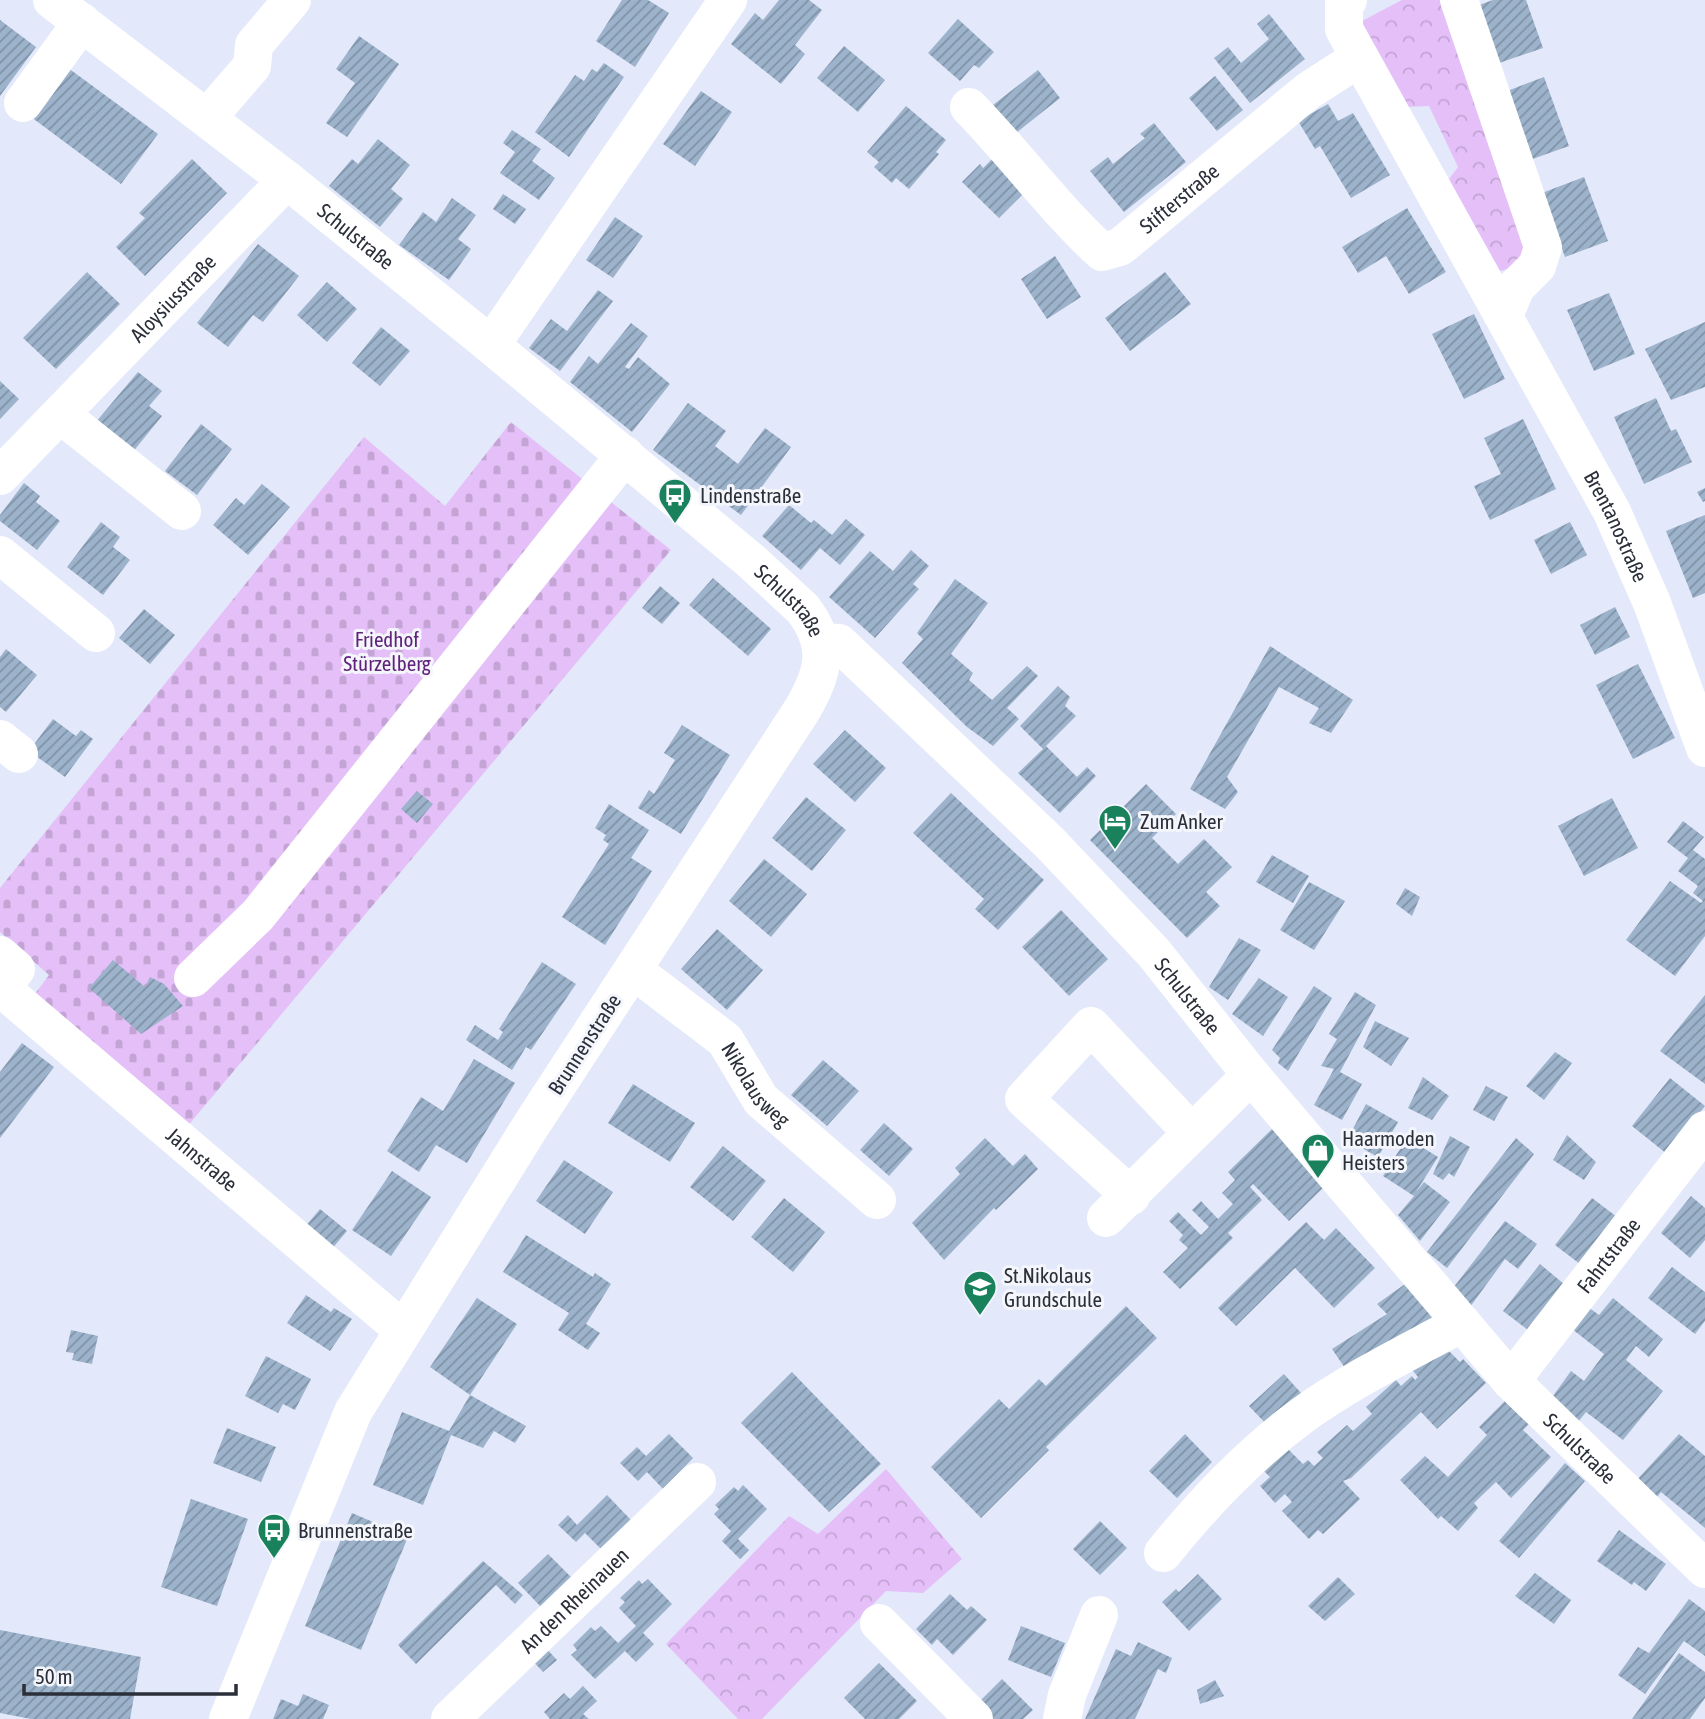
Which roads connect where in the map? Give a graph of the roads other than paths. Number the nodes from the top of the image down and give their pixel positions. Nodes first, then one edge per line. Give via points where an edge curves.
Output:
1 (292, 0) edge
2 (728, 0) edge
3 (1348, 0) edge
4 (1459, 0) edge
5 (67, 11) edge
6 (1359, 58) junction
7 (23, 103) dead end
8 (969, 107) dead end
9 (207, 118) junction
10 (287, 180) junction
11 (1504, 316) junction
12 (491, 345) junction
13 (61, 415) junction
14 (625, 455) junction
15 (0, 476) edge
16 (182, 512) dead end
17 (0, 555) edge
18 (96, 633) dead end
19 (820, 642) junction
20 (1705, 748) edge
21 (633, 970) junction
22 (0, 978) edge
23 (192, 978) dead end
24 (1251, 1075) junction
25 (1705, 1130) edge
26 (1192, 1133) junction
27 (877, 1200) dead end
28 (1462, 1323) junction
29 (402, 1329) junction
30 (1511, 1381) junction
31 (697, 1482) dead end
32 (1163, 1553) dead end
33 (1705, 1569) edge
34 (1099, 1615) dead end
35 (879, 1623) dead end
36 (1065, 1707) edge
37 (228, 1719) edge
38 (450, 1719) edge
39 (974, 1719) edge

1 - 9 street via 254,45 252,66
2 - 12 street
3 - 6 street via 1343,29
4 - 11 street via 1543,247 1536,266 1516,287
5 - 7 street
5 - 9 street, Schulstraße
6 - 8 street, Stifterstraße via 1308,91 1120,247 1101,251
6 - 11 street, Brentanostraße
9 - 10 street, Schulstraße
10 - 12 street, Schulstraße
10 - 13 street, Aloysiusstraße
11 - 20 street, Brentanostraße via 1612,512 1652,603
12 - 14 street, Schulstraße
13 - 15 street, Aloysiusstraße
13 - 16 street
14 - 19 street, Schulstraße via 794,601 814,624
14 - 23 street via 258,915
17 - 18 street
19 - 21 street, Brunnenstraße via 820,671 812,693
19 - 24 street, Schulstraße via 839,643 1050,843 1154,953
21 - 27 street, Nikolausweg via 725,1040 761,1100
21 - 29 street, Brunnenstraße
22 - 29 street, Jahnstraße
24 - 26 street
24 - 28 street, Schulstraße
25 - 30 street, Fahrtstraße
26 - 26 street via 1091,1026 1024,1099 1118,1207
28 - 30 street, Schulstraße
28 - 32 street via 1304,1414 1236,1472
29 - 37 street, Brunnenstraße via 354,1412
30 - 33 street, Schulstraße
31 - 38 street, An den Rheinauen
34 - 36 street
35 - 39 street

